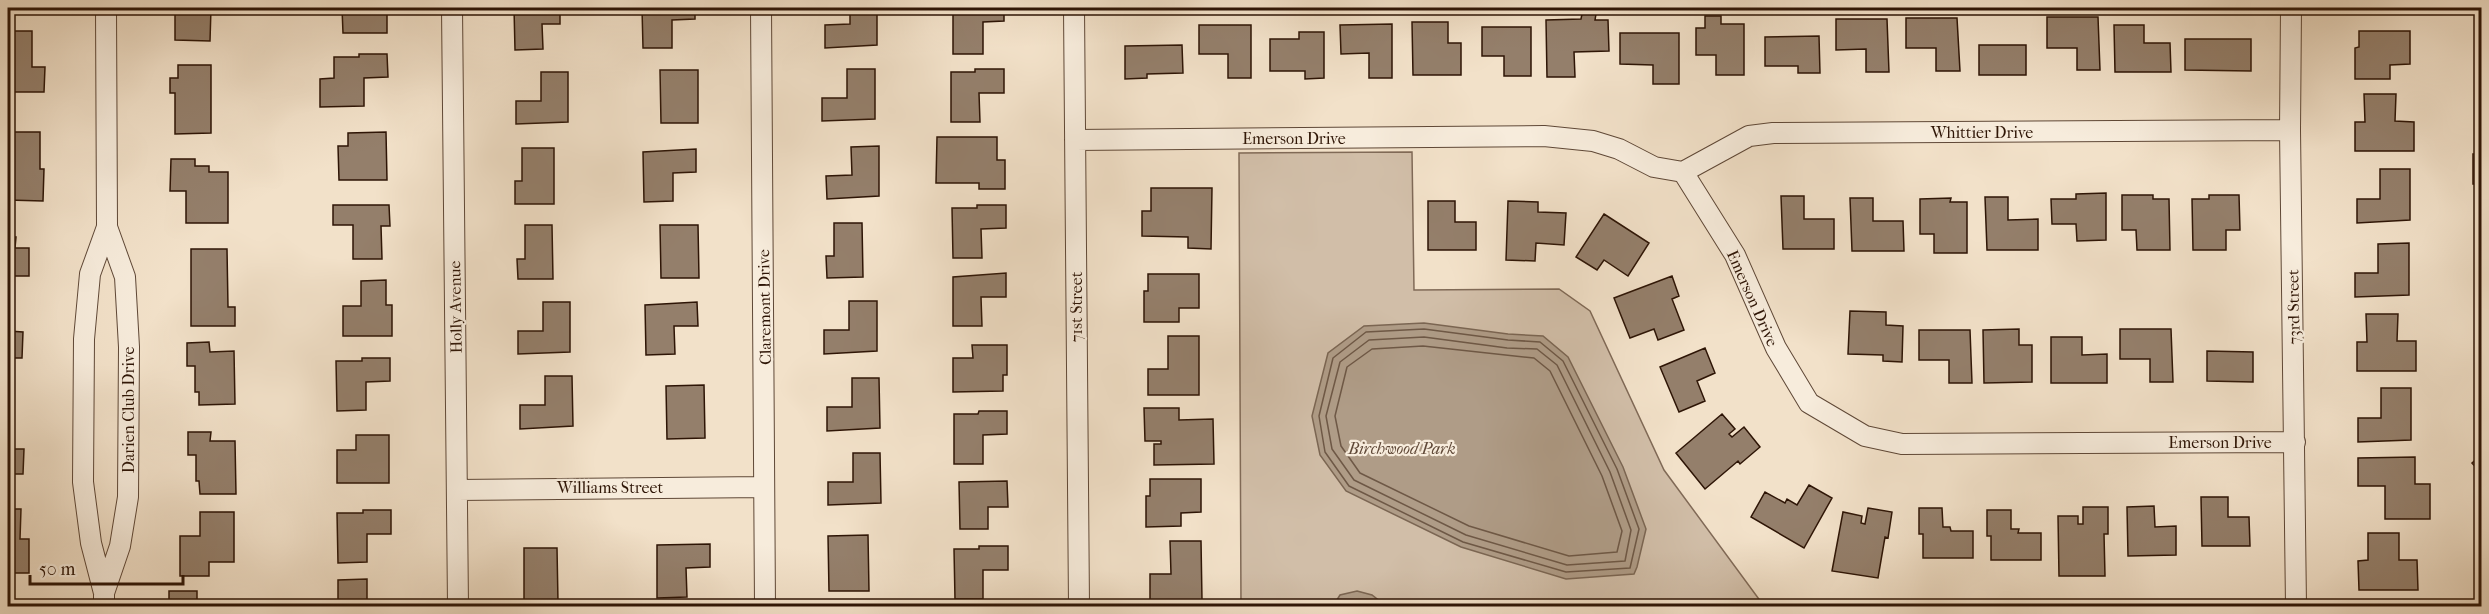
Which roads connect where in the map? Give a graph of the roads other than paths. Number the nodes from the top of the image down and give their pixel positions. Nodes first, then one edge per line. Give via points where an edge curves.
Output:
1 (106, 8) edge
2 (452, 8) edge
3 (761, 8) edge
4 (1074, 8) edge
5 (2291, 8) edge
6 (2290, 130) junction
7 (1075, 140) junction
8 (1683, 172) junction
9 (107, 227) junction
10 (2295, 442) junction
11 (764, 487) junction
12 (457, 489) junction
13 (104, 599) edge
14 (458, 606) edge
15 (765, 606) edge
16 (1079, 606) edge
17 (2296, 606) edge

1 - 9 street, Darien Club Drive
2 - 12 street, Holly Avenue
3 - 11 street, Claremont Drive
4 - 7 street, 71st Street
5 - 6 street, 73rd Street
6 - 8 street, Whittier Drive via 1773,133 1749,136
6 - 10 street, 73rd Street
7 - 8 street, Emerson Drive via 1544,136 1593,141 1654,166
7 - 16 street, 71st Street
8 - 10 street, Emerson Drive via 1736,255 1776,348 1809,403 1865,436 1902,444
9 - 13 street, Darien Club Drive via 90,274 84,339 83,482 90,543
9 - 13 street, Darien Club Drive via 125,277 129,347 128,497 120,546
10 - 17 street, 73rd Street
11 - 12 street, Williams Street
11 - 15 street, Claremont Drive
12 - 14 street, Holly Avenue

